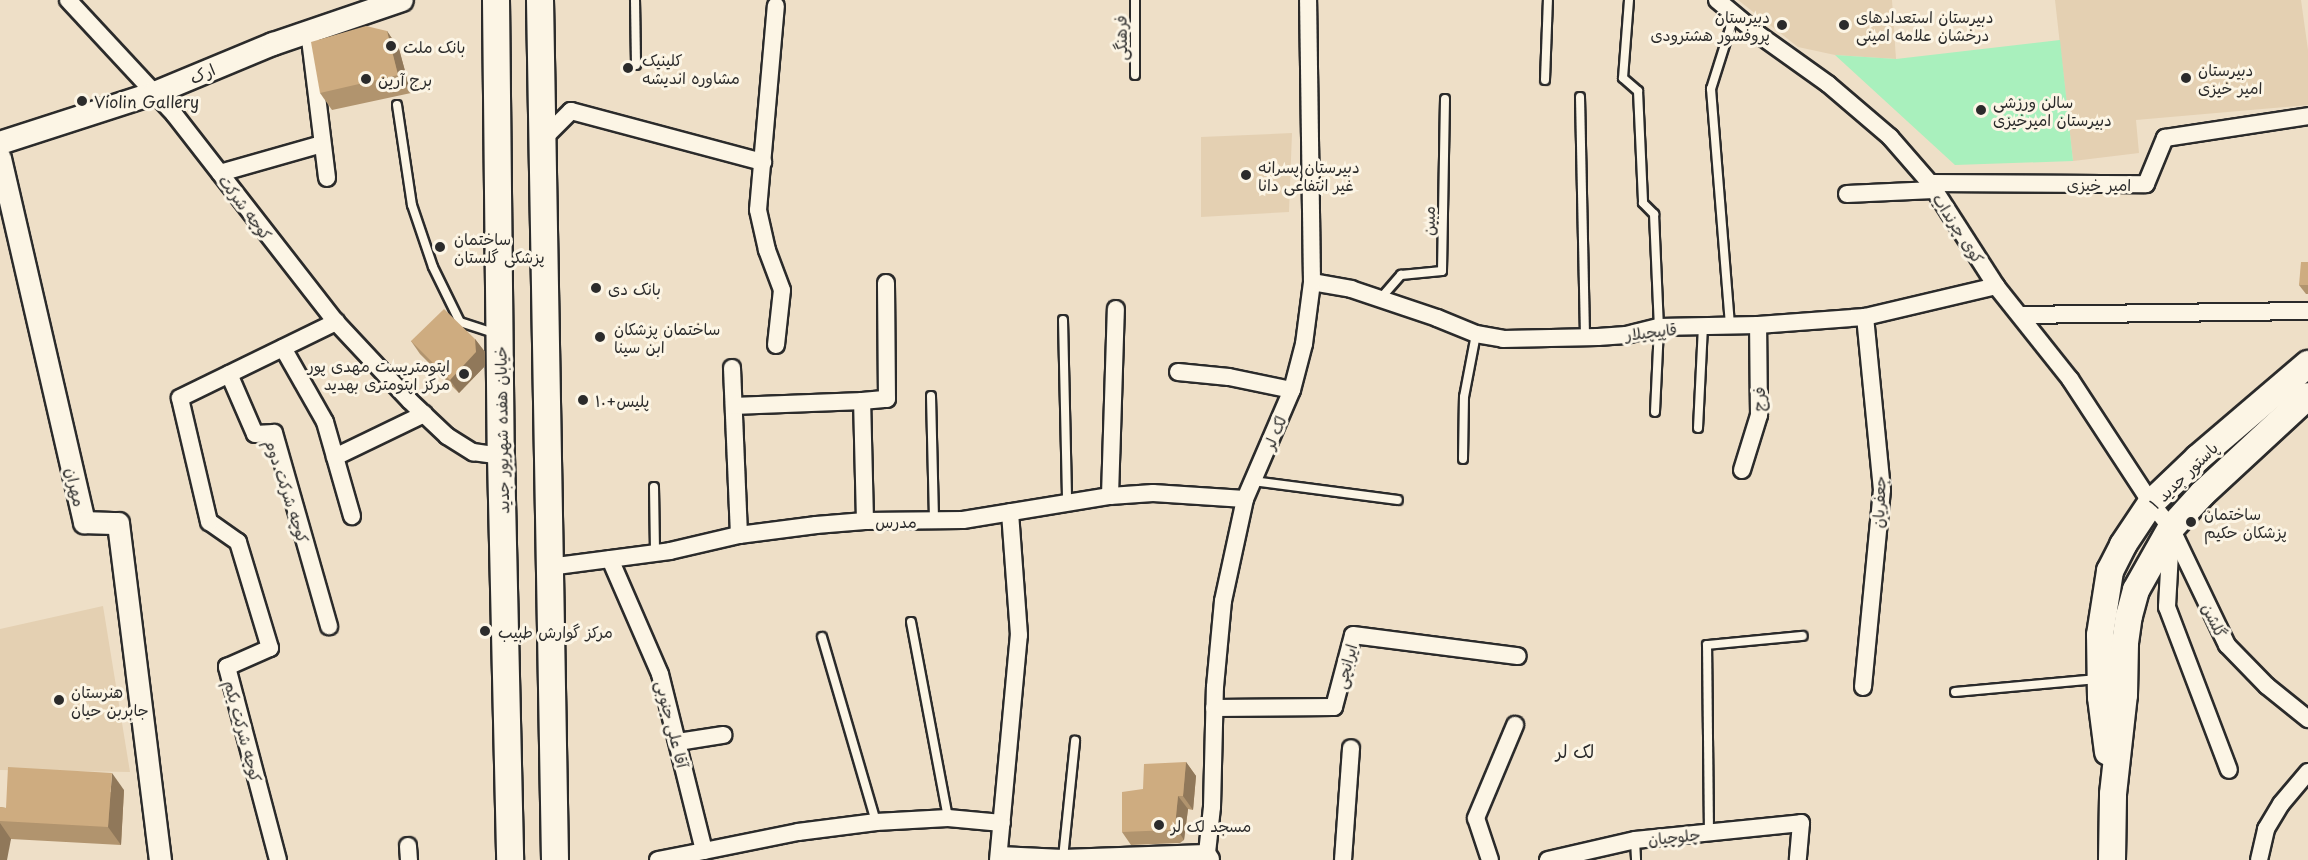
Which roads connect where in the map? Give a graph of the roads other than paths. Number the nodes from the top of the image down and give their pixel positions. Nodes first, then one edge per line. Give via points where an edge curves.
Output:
1 (68, 0) edge
2 (402, 0) edge
3 (496, 0) edge
4 (540, 0) edge
5 (635, 0) edge
6 (1135, 0) edge
7 (1308, 0) edge
8 (1548, 0) edge
9 (1629, 0) edge
10 (1717, 0) edge
11 (776, 6) dead end
12 (1736, 13) junction
13 (309, 31) junction
14 (636, 65) dead end
15 (1135, 75) dead end
16 (1545, 80) dead end
17 (155, 93) junction
18 (1580, 97) dead end
19 (1445, 99) dead end
20 (397, 105) dead end
21 (2308, 116) edge
22 (542, 140) junction
23 (0, 143) edge
24 (322, 144) junction
25 (0, 158) edge
26 (763, 162) junction
27 (220, 173) junction
28 (327, 178) dead end
29 (1932, 187) junction
30 (1847, 194) dead end
31 (1312, 282) junction
32 (886, 283) dead end
33 (1996, 286) junction
34 (1380, 299) junction
35 (1116, 309) dead end
36 (2308, 311) edge
37 (2020, 315) junction
38 (1865, 317) junction
39 (1063, 320) dead end
40 (336, 322) junction
41 (1730, 325) junction
42 (1758, 325) junction
43 (1659, 327) junction
44 (1703, 327) junction
45 (1476, 334) junction
46 (499, 335) junction
47 (1585, 337) junction
48 (776, 345) dead end
49 (283, 348) junction
50 (2308, 364) edge
51 (732, 368) dead end
52 (1178, 372) dead end
53 (229, 374) junction
54 (1292, 390) junction
55 (931, 396) dead end
56 (2308, 396) edge
57 (862, 401) junction
58 (734, 406) junction
59 (1655, 412) dead end
60 (424, 414) junction
61 (1698, 428) dead end
62 (501, 456) junction
63 (335, 457) junction
64 (1463, 459) dead end
65 (1742, 470) dead end
66 (1253, 481) junction
67 (654, 487) dead end
68 (1110, 496) junction
69 (1245, 499) junction
70 (1398, 500) dead end
71 (1067, 503) junction
72 (2151, 503) junction
73 (1010, 512) junction
74 (352, 516) dead end
75 (934, 520) junction
76 (866, 521) junction
77 (2171, 528) junction
78 (739, 535) junction
79 (655, 553) junction
80 (610, 559) junction
81 (549, 567) junction
82 (911, 622) dead end
83 (329, 626) dead end
84 (1803, 636) dead end
85 (822, 638) dead end
86 (1518, 656) dead end
87 (2100, 678) junction
88 (1863, 687) dead end
89 (1956, 692) dead end
90 (1214, 708) junction
91 (2308, 719) edge
92 (1515, 725) dead end
93 (723, 735) dead end
94 (1076, 741) dead end
95 (678, 742) junction
96 (1351, 748) dead end
97 (2229, 770) dead end
98 (2308, 772) edge
99 (2113, 794) junction
100 (948, 818) junction
101 (876, 822) junction
102 (1002, 823) junction
103 (1709, 832) junction
104 (1635, 840) junction
105 (704, 851) junction
106 (999, 857) edge
107 (1063, 858) junction
108 (1208, 858) edge
109 (666, 859) edge
110 (160, 860) edge
111 (278, 860) edge
112 (510, 860) edge
113 (555, 860) edge
114 (1343, 860) edge
115 (1490, 860) edge
116 (1548, 860) edge
117 (1636, 860) edge
118 (1798, 860) edge
119 (2112, 860) edge
120 (2259, 860) edge

1 - 17 street, کوچه شرکت
2 - 13 main road, ارک
3 - 46 main road, خیابان هفده شهریور جدید
4 - 22 main road
5 - 14 lane
6 - 15 lane, فرهنگی
7 - 31 street, لک لر
8 - 16 lane
9 - 43 lane via 1623,78 1638,91 1643,204 1654,214
10 - 12 street, کوی چرنداب
11 - 26 street
12 - 29 street, کوی چرنداب via 1890,137
12 - 41 lane via 1711,89
13 - 17 main road, ارک
13 - 24 street
17 - 23 main road, ارک
17 - 27 street, کوچه شرکت
18 - 47 lane
19 - 34 lane, مبین via 1442,271 1401,275
20 - 46 lane via 412,206 433,267 460,322
21 - 29 street, امیر خیزی via 2165,138 2146,184
22 - 26 street via 571,111
22 - 81 main road
24 - 27 street
24 - 28 street
25 - 110 street, مهران via 84,522 118,523
26 - 48 street via 758,210 782,290
27 - 40 street, کوچه شرکت
29 - 30 street
29 - 33 street, کوی چرنداب
31 - 34 street, قاپیچیلار
31 - 54 street, لک لر via 1304,344
32 - 57 street via 887,399
33 - 37 street, کوی چرنداب
33 - 38 street, قاپیچیلار
34 - 45 street, قاپیچیلار
35 - 68 street
36 - 37 street
37 - 72 street, کوی چرنداب via 2070,379
38 - 42 street, قاپیچیلار
38 - 88 street, جعفریان via 1882,490
39 - 71 lane
40 - 49 street
40 - 60 street, کوچه شرکت
41 - 42 street, قاپیچیلار
41 - 44 street, قاپیچیلار
42 - 65 street, فرج via 1759,415
43 - 44 street, قاپیچیلار
43 - 47 street, قاپیچیلار via 1626,335
43 - 59 lane
44 - 61 lane
45 - 47 street, قاپیچیلار via 1503,339
45 - 64 lane via 1464,397
46 - 62 main road, خیابان هفده شهریور جدید
49 - 53 street
49 - 63 street via 325,422
50 - 72 main road, پاستور جدید ۱
51 - 58 street
52 - 54 street via 1229,377
53 - 83 street, کوچه شرکت دوم via 255,434 274,433
53 - 111 street, کوچه شرکت یکم via 180,398 209,522 238,542 270,648 227,667
54 - 66 street, لک لر
55 - 75 lane
56 - 77 main road, پاستور جدید ۱
57 - 58 street
57 - 76 street
58 - 78 street
60 - 62 street, کوچه شرکت via 447,436 473,452
60 - 63 street
62 - 112 main road, خیابان هفده شهریور جدید
63 - 74 street
66 - 69 street, لک لر
66 - 70 lane
67 - 79 lane
68 - 69 street, مدرس via 1153,493
68 - 71 street, مدرس
69 - 90 street, لک لر via 1223,601
71 - 73 street, مدرس
72 - 77 street, گلشن
72 - 87 main road, پاستور جدید ۱ via 2110,571 2100,635
73 - 75 street, مدرس via 963,520
73 - 102 street via 1019,635
75 - 76 street, مدرس
76 - 78 street, مدرس
77 - 91 street, گلشن via 2227,645 2267,686
77 - 97 street via 2167,607
77 - 99 main road, پاستور جدید ۱ via 2136,590 2129,616
78 - 79 street, مدرس
79 - 80 street, مدرس
80 - 81 street, مدرس
80 - 95 street, آقا علی جنوبی via 660,674
81 - 113 main road
82 - 100 lane
84 - 103 lane via 1707,645
85 - 101 lane
86 - 90 street, ایرانچی via 1353,635 1334,707
87 - 89 lane
87 - 99 main road, پاستور جدید ۱
90 - 108 street, لک لر
92 - 115 street via 1476,818
93 - 95 street
94 - 107 lane
95 - 105 street, آقا علی جنوبی
96 - 114 street
98 - 120 street via 2266,829
99 - 119 main road, پاستور جدید ۱
100 - 101 street
100 - 102 street
101 - 105 street via 798,832
102 - 106 street
103 - 104 street, چلوچیان
103 - 118 street, چلوچیان via 1801,823
104 - 116 street, چلوچیان
104 - 117 lane
105 - 109 street
106 - 107 street
107 - 108 street

